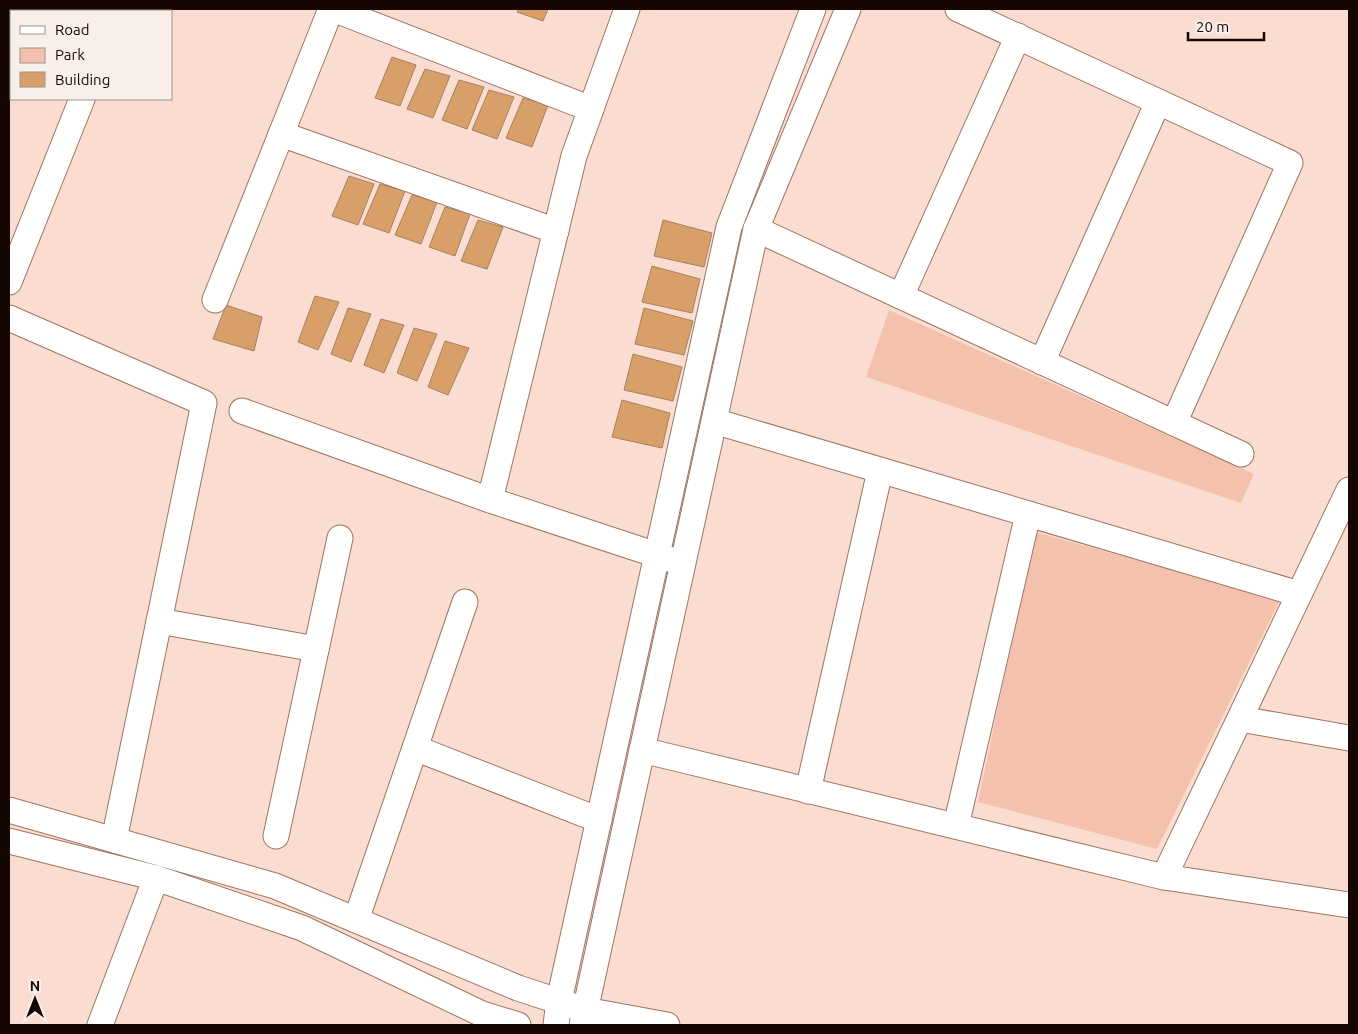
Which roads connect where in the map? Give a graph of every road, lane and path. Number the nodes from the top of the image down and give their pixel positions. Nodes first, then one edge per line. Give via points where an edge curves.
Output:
1 (332, 9) edge
2 (627, 9) edge
3 (813, 9) edge
4 (848, 9) edge
5 (958, 9) edge
6 (1018, 36) junction
7 (82, 100) edge
8 (1158, 102) junction
9 (591, 109) junction
10 (281, 134) junction
11 (756, 229) junction
12 (556, 231) junction
13 (9, 282) edge
14 (901, 296) junction
15 (215, 300) dead end
16 (9, 318) edge
17 (1042, 362) junction
18 (242, 411) dead end
19 (714, 421) junction
20 (1174, 423) junction
21 (1241, 454) dead end
22 (880, 471) junction
23 (1349, 490) edge
24 (490, 500) junction
25 (1028, 514) junction
26 (340, 538) dead end
27 (657, 556) junction
28 (683, 563) junction
29 (1299, 594) junction
30 (465, 602) dead end
31 (159, 621) junction
32 (316, 649) junction
33 (1240, 719) junction
34 (1349, 738) edge
35 (415, 748) junction
36 (642, 750) junction
37 (808, 791) junction
38 (9, 810) edge
39 (599, 820) junction
40 (956, 826) junction
41 (276, 836) dead end
42 (114, 840) junction
43 (9, 841) edge
44 (1164, 877) junction
45 (156, 878) junction
46 (1349, 905) edge
47 (356, 920) junction
48 (557, 1013) edge
49 (583, 1018) edge
50 (100, 1025) edge
51 (518, 1025) edge
52 (667, 1025) edge

1 - 9 street
1 - 10 street
2 - 9 street
3 - 27 street via 729,228
4 - 11 street
5 - 6 street
6 - 8 street
6 - 14 street
7 - 13 street
8 - 17 street
8 - 20 street via 1290,163
9 - 12 street via 574,156
10 - 12 street
10 - 15 street
11 - 14 street
11 - 19 street
12 - 24 street
14 - 17 street
16 - 31 street via 204,403
17 - 20 street
18 - 24 street
19 - 22 street
19 - 28 street
20 - 21 street
22 - 25 street
22 - 37 street
23 - 29 street
24 - 27 street
25 - 29 street
25 - 40 street
26 - 32 street
27 - 28 street
27 - 39 street
28 - 36 street
29 - 33 street
30 - 35 street
31 - 32 street
31 - 42 street
32 - 41 street
33 - 34 street
33 - 44 street
35 - 39 street
35 - 47 street
36 - 37 street
36 - 49 street
37 - 40 street
38 - 42 street
39 - 48 street
40 - 44 street
42 - 47 street via 275,886
43 - 45 street
44 - 46 street
45 - 50 street
45 - 51 street via 302,928 482,1014
47 - 48 street via 518,988
48 - 49 street
49 - 52 street

